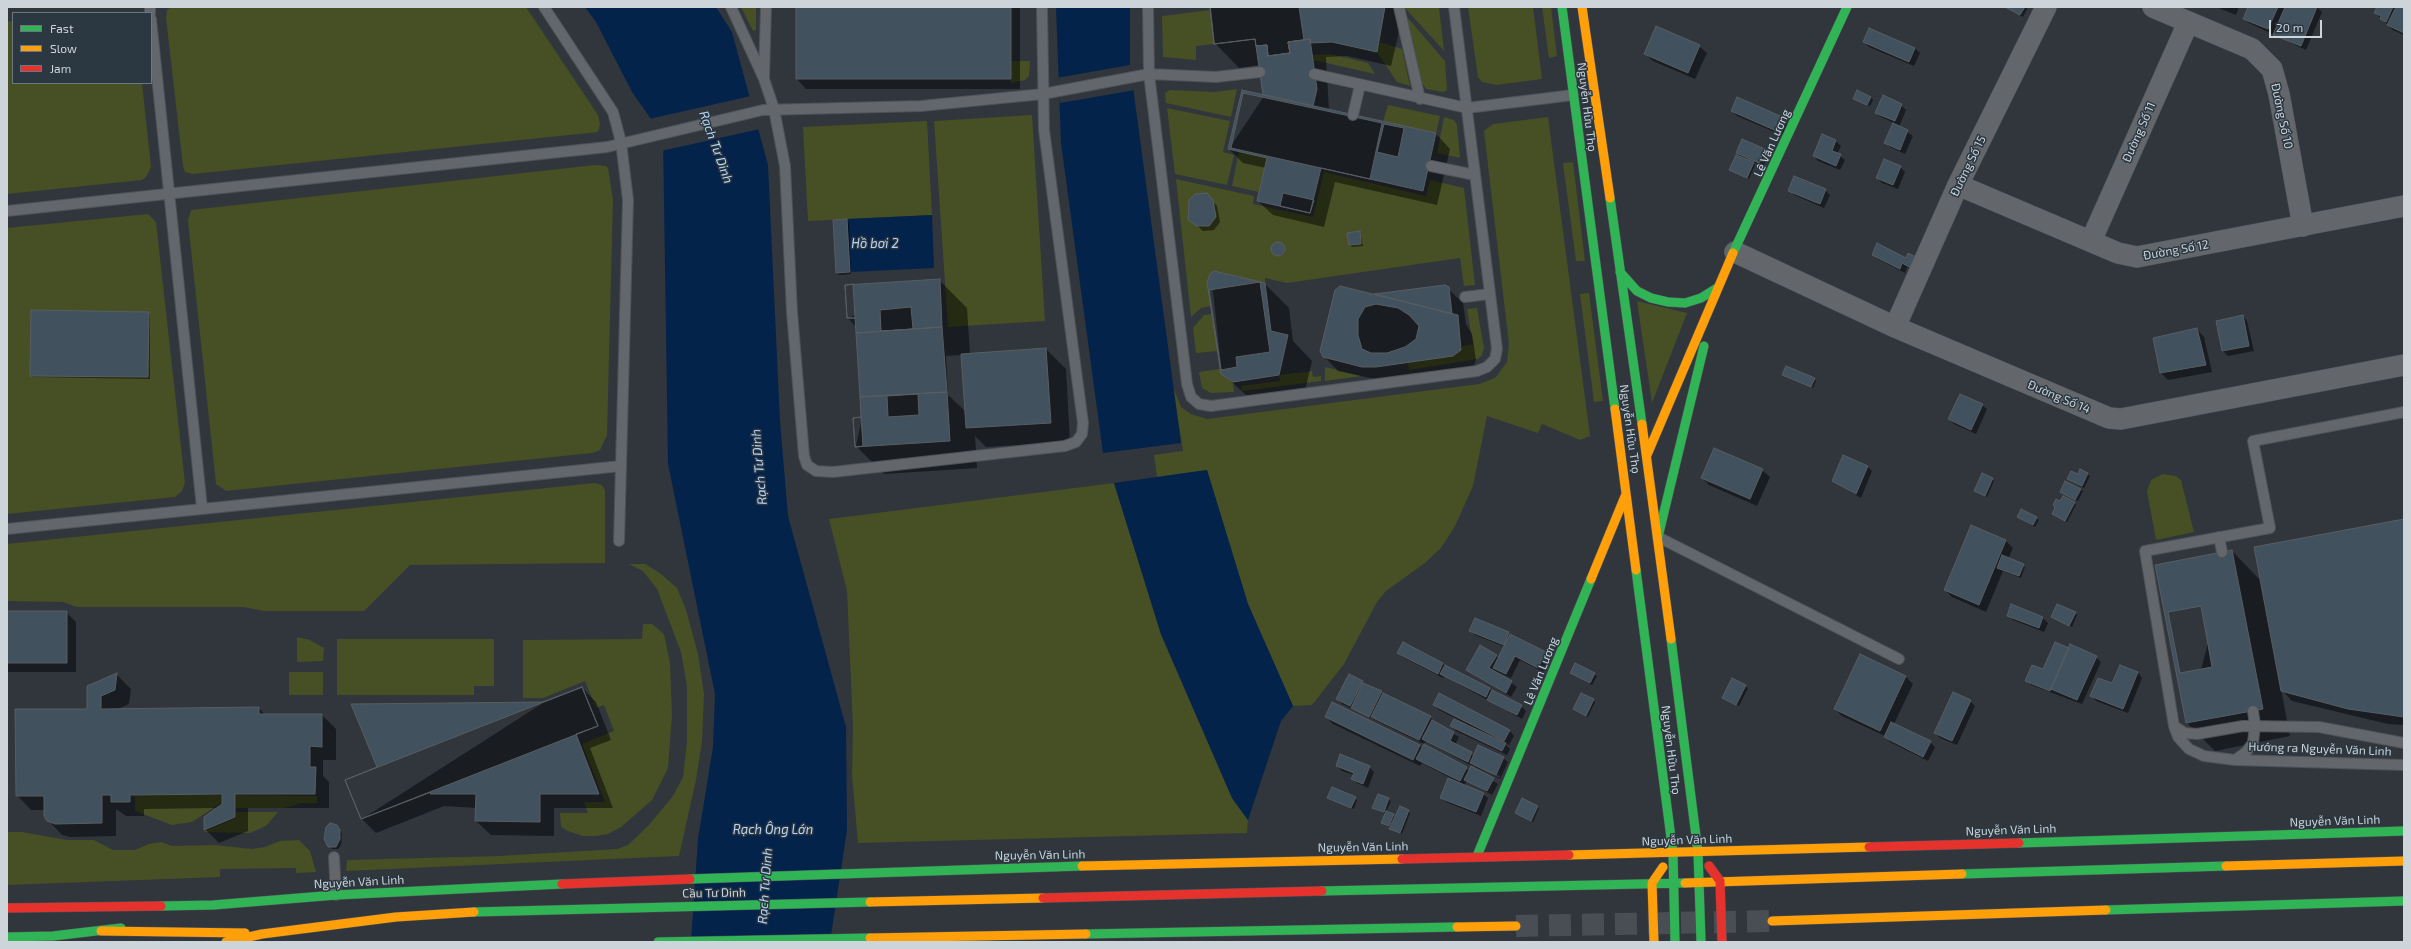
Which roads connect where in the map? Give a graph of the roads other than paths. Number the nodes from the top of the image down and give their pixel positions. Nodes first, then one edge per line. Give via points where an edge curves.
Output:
1 (544, 7) edge
2 (731, 7) edge
3 (766, 7) edge
4 (1042, 7) edge
5 (1148, 7) edge
6 (1399, 7) edge
7 (1454, 7) edge
8 (1562, 7) edge
9 (1582, 7) edge
10 (1848, 7) edge
11 (2046, 7) edge
12 (2153, 7) edge
13 (2188, 23) junction
14 (152, 29) edge
15 (1260, 72) dead end
16 (1149, 74) junction
17 (1314, 74) dead end
18 (764, 79) junction
19 (1360, 85) junction
20 (1043, 94) junction
21 (1573, 95) junction
22 (1420, 99) junction
23 (1467, 108) junction
24 (774, 109) junction
25 (1353, 115) dead end
26 (625, 141) junction
27 (1431, 166) dead end
28 (1475, 175) junction
29 (1958, 185) junction
30 (168, 194) junction
31 (2404, 206) edge
32 (7, 211) edge
33 (2303, 226) junction
34 (2091, 241) junction
35 (1735, 252) junction
36 (1620, 272) junction
37 (1718, 288) junction
38 (1489, 294) junction
39 (1466, 297) dead end
40 (1895, 327) junction
41 (2404, 365) edge
42 (2404, 412) edge
43 (1647, 455) junction
44 (621, 466) junction
45 (1626, 494) junction
46 (202, 508) junction
47 (7, 529) edge
48 (1658, 537) junction
49 (2219, 537) junction
50 (619, 541) dead end
51 (2222, 552) dead end
52 (1899, 659) dead end
53 (2253, 711) dead end
54 (2255, 725) junction
55 (2174, 726) junction
56 (2404, 743) edge
57 (2235, 760) junction
58 (2404, 765) edge
59 (2404, 831) edge
60 (1698, 852) junction
61 (1673, 853) junction
62 (1478, 856) junction
63 (334, 857) dead end
64 (2404, 861) edge
65 (971, 869) joint
66 (1720, 881) junction
67 (1699, 882) junction
68 (1652, 883) junction
69 (1673, 883) junction
70 (506, 886) joint
71 (336, 895) junction
72 (2404, 901) edge
73 (213, 905) junction
74 (7, 908) edge
75 (187, 915) dead end
76 (1772, 920) tunnel mouth
77 (160, 922) dead end
78 (1516, 926) tunnel mouth
79 (101, 931) junction
80 (262, 934) junction
81 (7, 937) edge
82 (226, 942) edge
83 (658, 942) edge
84 (1654, 942) edge
85 (1675, 942) edge
86 (1701, 942) edge
87 (1722, 942) edge

1 - 26 lane via 613,112
2 - 18 lane
3 - 18 lane
4 - 20 lane
5 - 16 lane
6 - 22 lane
7 - 23 lane
8 - 21 main road, Nguyễn Hữu Thọ
9 - 36 main road, Nguyễn Hữu Thọ
10 - 35 main road, Lê Văn Lương
11 - 29 street, Đường Số 15
12 - 13 street, Đường Số 10
13 - 33 street, Đường Số 10 via 2252,48 2272,69 2279,94
13 - 34 street, Đường Số 11
14 - 30 lane
15 - 16 lane via 1216,77
16 - 20 lane
16 - 38 lane via 1187,384 1191,397 1199,404 1211,406 1477,371 1487,367 1495,359 1497,349
17 - 19 lane
18 - 24 lane
19 - 22 lane
19 - 25 lane
20 - 24 lane via 921,106
20 - 24 lane via 1044,130 1084,423 1082,434 1076,442 1065,446 833,472 816,471 807,465 804,456 792,312 785,166
21 - 23 lane
21 - 45 main road, Nguyễn Hữu Thọ
22 - 23 lane
23 - 28 lane
24 - 26 lane
26 - 30 lane via 599,148
26 - 44 lane via 628,200
27 - 28 lane
28 - 38 lane
29 - 34 street, Đường Số 12
29 - 40 street, Đường Số 15
30 - 32 lane
30 - 46 lane
31 - 33 street, Đường Số 12
33 - 34 street, Đường Số 12 via 2137,257 2118,253
35 - 37 main road, Lê Văn Lương
35 - 40 street, Đường Số 14
36 - 37 main road via 1637,291 1668,302 1685,303 1701,298
36 - 43 main road, Nguyễn Hữu Thọ
37 - 43 main road, Lê Văn Lương
37 - 48 main road, Lê Văn Lương
38 - 39 lane
40 - 41 street, Đường Số 14 via 2115,419
42 - 49 lane via 2254,441 2270,528
43 - 48 main road, Nguyễn Hữu Thọ
44 - 46 lane
44 - 50 lane
45 - 61 main road, Nguyễn Hữu Thọ
45 - 62 main road, Lê Văn Lương
46 - 47 lane
48 - 52 lane
48 - 60 main road, Nguyễn Hữu Thọ
49 - 51 lane
49 - 55 lane, Hướng ra Nguyễn Văn Linh via 2145,551
53 - 54 lane
54 - 55 lane via 2197,734 2185,733
54 - 56 lane via 2319,727
54 - 57 lane via 2253,743
55 - 57 lane, Hướng ra Nguyễn Văn Linh via 2178,737 2189,749 2204,756
57 - 58 lane, Hướng ra Nguyễn Văn Linh
59 - 60 main road, Nguyễn Văn Linh
60 - 61 main road, Nguyễn Văn Linh
60 - 66 main road, Nguyễn Hữu Thọ
60 - 67 main road, Nguyễn Hữu Thọ
61 - 62 main road, Nguyễn Văn Linh
61 - 68 main road
61 - 69 main road, Nguyễn Hữu Thọ
62 - 65 main road, Nguyễn Văn Linh
63 - 71 lane
64 - 66 main road
65 - 70 main road, Cầu Tư Dinh
66 - 67 main road
66 - 87 main road
67 - 69 main road
67 - 86 main road, Nguyễn Hữu Thọ
68 - 69 main road
68 - 80 main road, Cầu Tư Dinh via 505,910 396,917
68 - 84 main road
69 - 85 main road, Nguyễn Hữu Thọ
70 - 71 main road, Nguyễn Văn Linh
71 - 73 main road, Nguyễn Văn Linh
72 - 76 main road
73 - 74 main road, Nguyễn Văn Linh
73 - 75 main road, Nguyễn Văn Linh
77 - 79 main road
78 - 83 main road
79 - 80 main road
79 - 81 main road
80 - 82 main road

